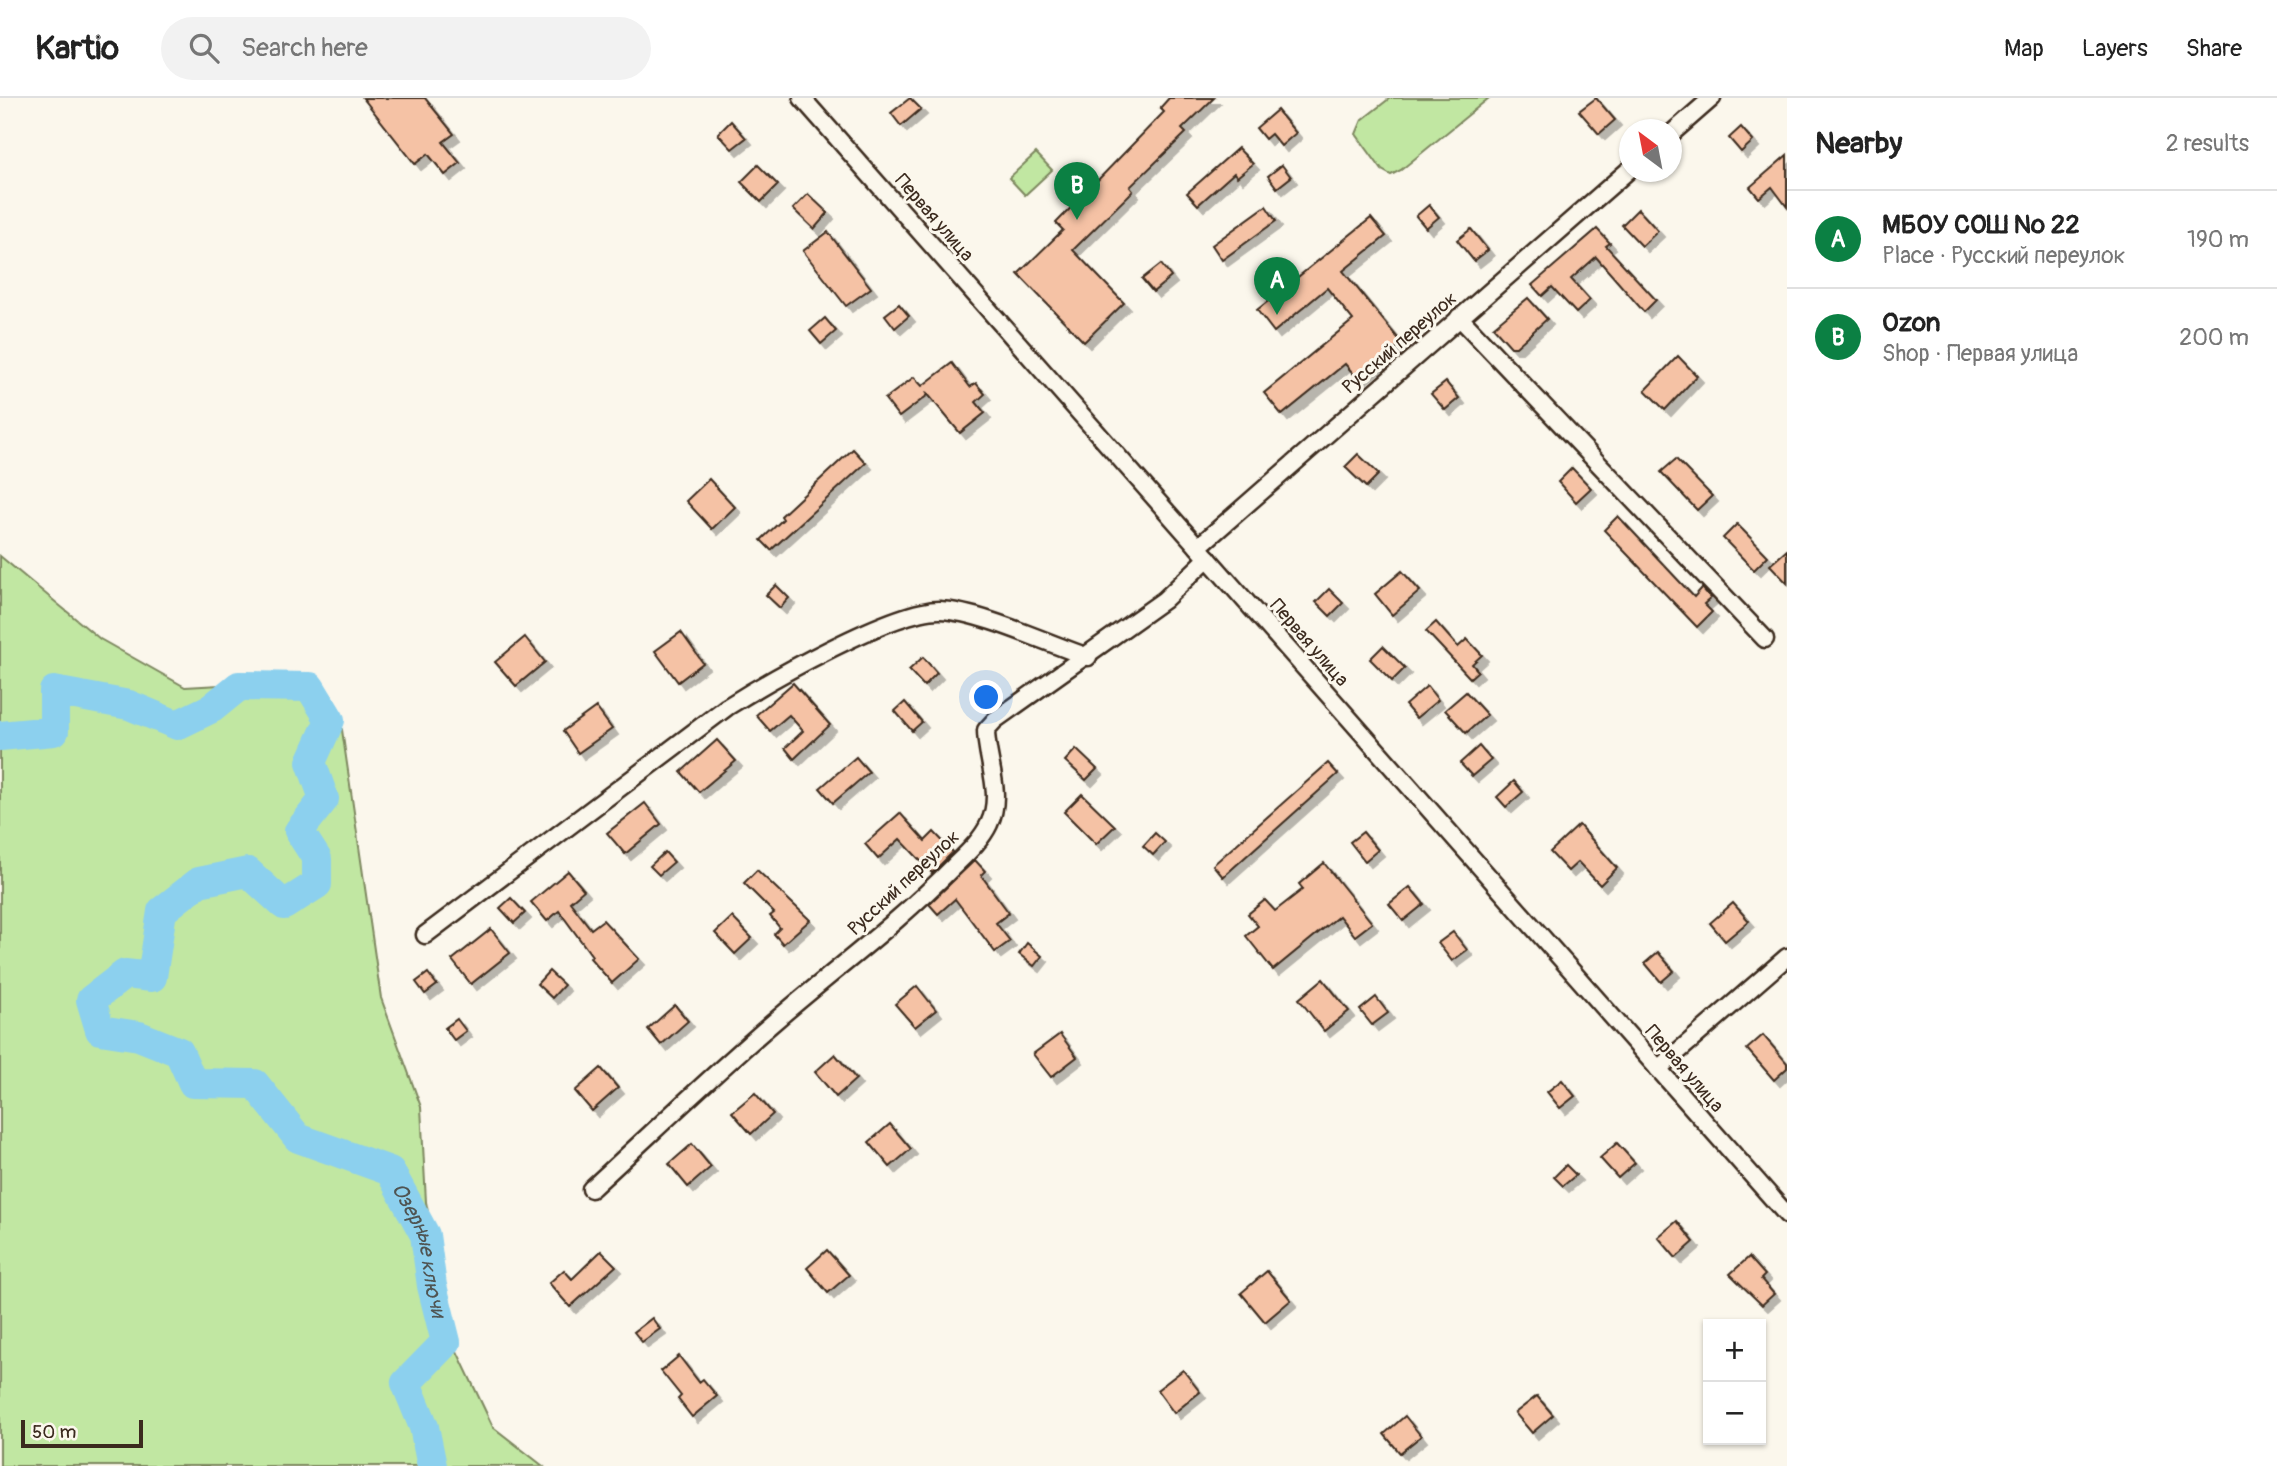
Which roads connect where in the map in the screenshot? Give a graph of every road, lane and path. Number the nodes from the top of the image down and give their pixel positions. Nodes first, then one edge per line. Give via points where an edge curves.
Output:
1 (802, 98) edge
2 (1712, 98) edge
3 (1682, 124) edge
4 (1619, 178) edge
5 (1460, 317) junction
6 (1203, 553) junction
7 (1765, 639) dead end
8 (1088, 657) junction
9 (425, 935) dead end
10 (1787, 957) edge
11 (1658, 1069) junction
12 (591, 1189) dead end
13 (1787, 1214) edge

1 - 6 street, Первая улица
2 - 3 street
4 - 5 street, Русский переулок
5 - 6 street, Русский переулок
5 - 7 street
6 - 8 street, Русский переулок via 1164,600
6 - 11 street, Первая улица
8 - 9 street via 964,613 938,610 906,615 764,684 727,707
8 - 12 street, Русский переулок via 986,730 994,771 993,805 990,823 977,842 922,899 775,1021
10 - 11 street
11 - 13 street, Первая улица

